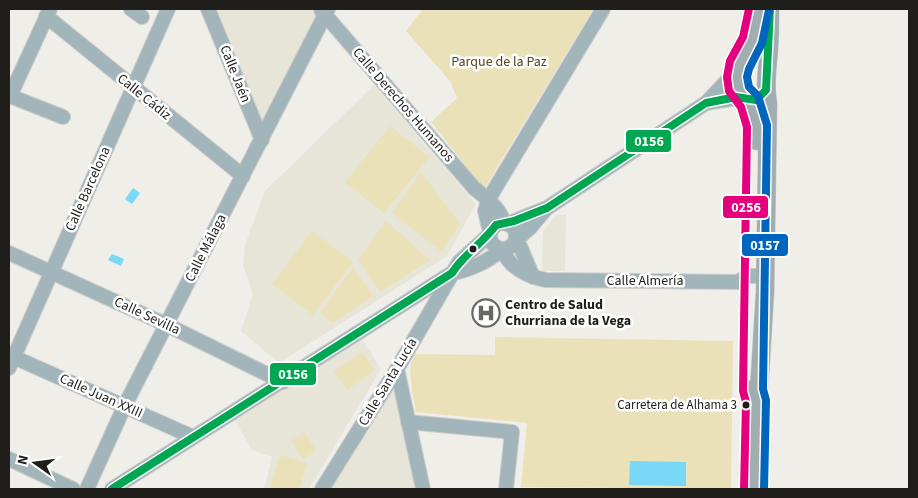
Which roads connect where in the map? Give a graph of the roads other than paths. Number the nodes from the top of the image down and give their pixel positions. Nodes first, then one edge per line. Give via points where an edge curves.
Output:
1 (168, 9) edge
2 (208, 9) edge
3 (603, 9) edge
4 (758, 9) edge
5 (769, 9) edge
6 (324, 11) edge
7 (48, 13) edge
8 (759, 57) junction
9 (738, 69) junction
10 (12, 85) edge
11 (132, 88) junction
12 (755, 96) junction
13 (706, 103) junction
14 (63, 117) dead end
15 (262, 140) junction
16 (243, 176) junction
17 (488, 200) junction
18 (547, 208) junction
19 (505, 223) junction
20 (490, 233) junction
21 (509, 245) junction
22 (9, 253) edge
23 (52, 273) junction
24 (452, 273) junction
25 (755, 276) junction
26 (167, 325) junction
27 (10, 360) edge
28 (397, 369) junction
29 (283, 382) junction
30 (756, 400) junction
31 (124, 407) junction
32 (408, 422) junction
33 (192, 437) junction
34 (9, 459) edge
35 (73, 489) edge
36 (87, 489) edge
37 (94, 489) edge
38 (112, 489) edge
39 (322, 489) edge
40 (423, 489) edge
41 (506, 489) edge
42 (754, 489) edge

1 - 11 street, Calle Barcelona
2 - 15 street, Calle Jaén
3 - 17 street
4 - 8 main road
5 - 8 main road via 769,50
6 - 15 street, Calle Málaga
6 - 17 street, Calle Derechos Humanos via 474,188
7 - 10 street
7 - 11 street, Calle Cádiz
8 - 9 main road
8 - 12 main road
9 - 12 main road via 738,85
9 - 13 street
10 - 14 street via 10,96
11 - 16 street, Calle Cádiz
11 - 23 street, Calle Barcelona
12 - 13 street
12 - 25 main road
12 - 30 main road via 768,103 765,292
13 - 18 street
15 - 16 street, Calle Málaga
16 - 26 street, Calle Málaga
17 - 19 street, Calle Derechos Humanos
17 - 20 street via 485,211
18 - 19 street
18 - 21 street
19 - 20 street via 496,225
19 - 21 street via 512,227
20 - 21 street via 492,244
20 - 24 street via 459,262
21 - 24 street via 495,256
21 - 25 street, Calle Almería via 505,258 533,278 738,282 747,276
22 - 23 street, Calle Sevilla
23 - 26 street, Calle Sevilla
23 - 27 street, Calle Barcelona
24 - 28 street, Calle Santa Lucía
24 - 29 street
25 - 30 main road via 753,391
26 - 29 street, Calle Sevilla
26 - 31 street, Calle Málaga
27 - 31 street, Calle Juan XXIII
28 - 32 street
28 - 39 street, Calle Santa Lucía
29 - 33 street
30 - 42 main road
31 - 33 street, Calle Juan XXIII
31 - 36 street, Calle Málaga
32 - 40 street
32 - 41 street via 512,432
33 - 38 street
34 - 35 street
36 - 37 street

